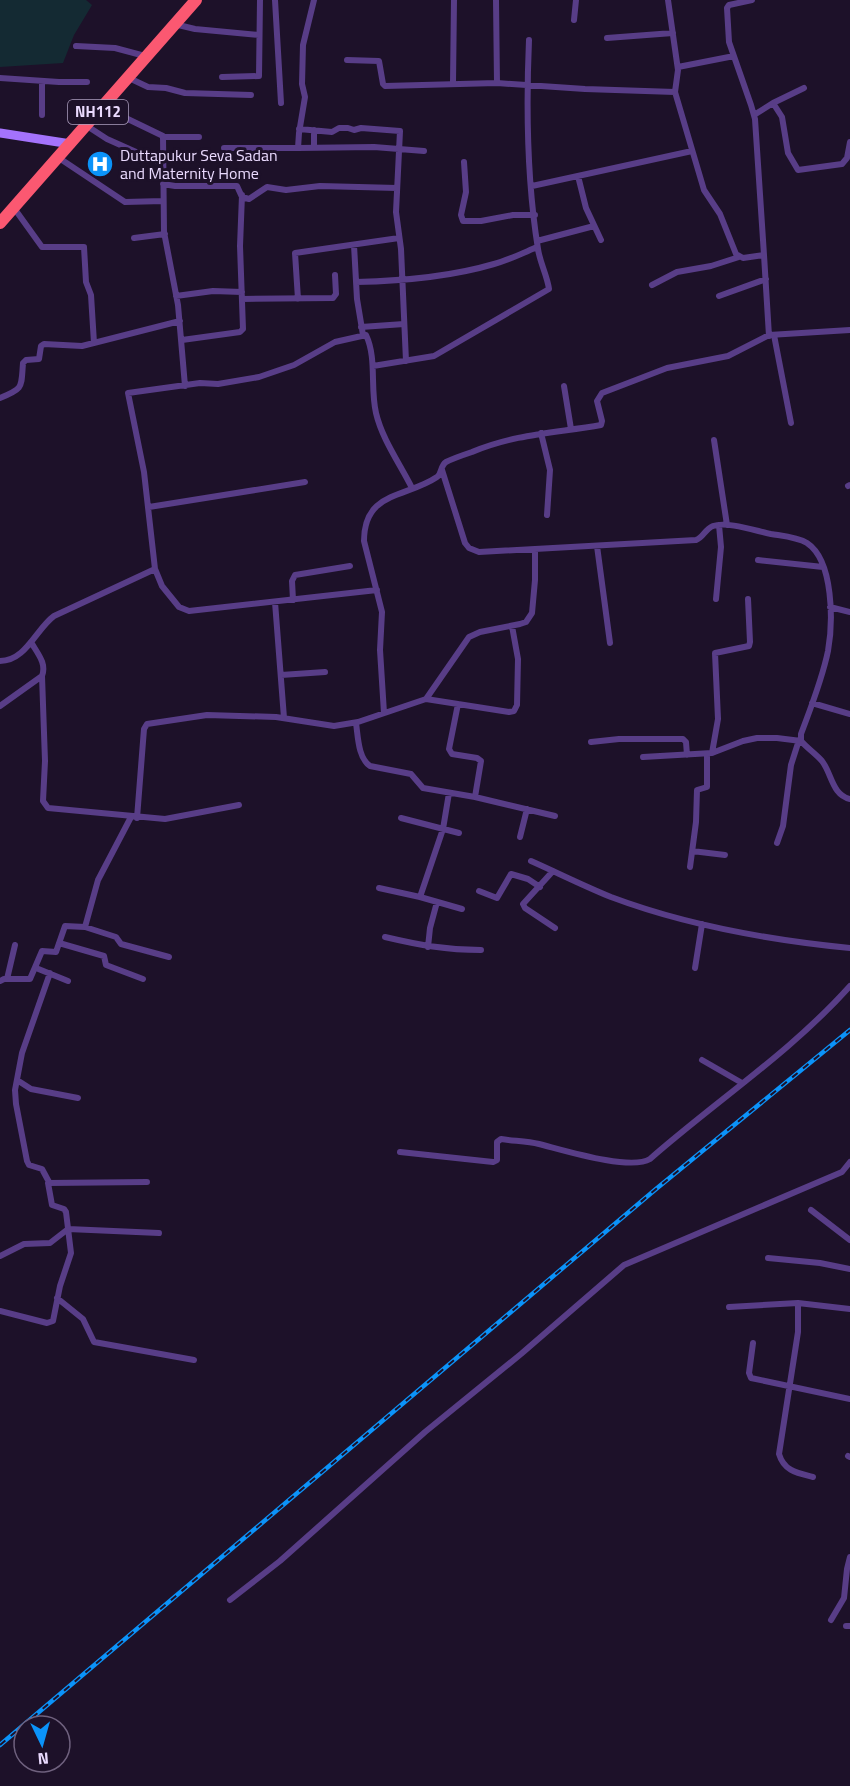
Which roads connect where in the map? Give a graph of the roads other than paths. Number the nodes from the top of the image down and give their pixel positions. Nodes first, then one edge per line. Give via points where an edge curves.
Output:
1 (195, 0) edge
2 (260, 0) edge
3 (275, 0) edge
4 (314, 0) edge
5 (454, 0) edge
6 (496, 0) edge
7 (576, 0) edge
8 (668, 0) edge
9 (752, 0) edge
10 (574, 21) dead end
11 (174, 24) junction
12 (673, 33) junction
13 (259, 35) junction
14 (607, 38) dead end
15 (529, 40) dead end
16 (76, 46) dead end
17 (145, 56) junction
18 (734, 56) junction
19 (347, 60) dead end
20 (678, 67) junction
21 (127, 77) junction
22 (222, 77) dead end
23 (0, 78) edge
24 (42, 81) junction
25 (87, 82) dead end
26 (453, 83) junction
27 (497, 83) junction
28 (527, 85) junction
29 (804, 88) dead end
30 (675, 92) junction
31 (251, 95) dead end
32 (281, 103) dead end
33 (773, 103) junction
34 (103, 107) junction
35 (42, 115) dead end
36 (754, 115) junction
37 (87, 126) junction
38 (299, 129) junction
39 (314, 130) junction
40 (0, 133) edge
41 (164, 137) junction
42 (199, 137) dead end
43 (850, 142) edge
44 (71, 144) junction
45 (224, 148) dead end
46 (298, 148) junction
47 (314, 148) junction
48 (400, 149) junction
49 (424, 151) dead end
50 (692, 151) junction
51 (59, 158) junction
52 (464, 162) dead end
53 (163, 164) junction
54 (578, 176) junction
55 (163, 184) junction
56 (532, 186) junction
57 (397, 188) junction
58 (242, 195) junction
59 (163, 201) junction
60 (14, 208) junction
61 (535, 215) junction
62 (0, 224) edge
63 (594, 226) junction
64 (165, 234) junction
65 (134, 238) dead end
66 (399, 238) junction
67 (601, 240) dead end
68 (537, 244) junction
69 (354, 245) junction
70 (764, 255) junction
71 (739, 257) junction
72 (335, 275) dead end
73 (766, 279) junction
74 (401, 280) junction
75 (356, 282) junction
76 (652, 285) dead end
77 (176, 296) junction
78 (242, 296) junction
79 (719, 296) dead end
80 (298, 299) junction
81 (180, 321) junction
82 (404, 324) junction
83 (361, 327) junction
84 (850, 330) edge
85 (363, 335) junction
86 (771, 335) junction
87 (182, 340) junction
88 (94, 343) junction
89 (406, 361) junction
90 (373, 366) junction
91 (185, 386) junction
92 (564, 386) dead end
93 (0, 398) edge
94 (790, 423) dead end
95 (572, 429) junction
96 (541, 434) junction
97 (714, 440) dead end
98 (442, 469) junction
99 (306, 482) dead end
100 (412, 488) junction
101 (149, 507) junction
102 (547, 515) dead end
103 (723, 525) junction
104 (597, 546) junction
105 (535, 549) junction
106 (758, 560) dead end
107 (350, 566) dead end
108 (824, 567) junction
109 (155, 569) junction
110 (376, 590) junction
111 (716, 599) dead end
112 (748, 599) dead end
113 (293, 600) junction
114 (275, 602) junction
115 (830, 607) junction
116 (850, 612) edge
117 (512, 626) junction
118 (31, 642) junction
119 (610, 643) dead end
120 (0, 661) edge
121 (325, 672) dead end
122 (281, 675) junction
123 (42, 676) junction
124 (426, 699) junction
125 (813, 703) junction
126 (458, 704) junction
127 (0, 706) edge
128 (384, 713) junction
129 (850, 714) edge
130 (284, 718) junction
131 (356, 723) junction
132 (800, 741) junction
133 (591, 742) dead end
134 (709, 754) junction
135 (687, 755) junction
136 (643, 758) dead end
137 (449, 793) junction
138 (475, 797) junction
139 (850, 799) edge
140 (239, 805) dead end
141 (528, 809) junction
142 (555, 816) dead end
143 (134, 818) junction
144 (401, 818) dead end
145 (443, 829) junction
146 (459, 833) dead end
147 (520, 837) dead end
148 (777, 843) dead end
149 (692, 851) junction
150 (725, 855) dead end
151 (531, 861) dead end
152 (690, 867) dead end
153 (553, 871) junction
154 (540, 887) junction
155 (379, 888) dead end
156 (479, 891) dead end
157 (420, 897) junction
158 (437, 902) junction
159 (462, 909) dead end
160 (702, 924) junction
161 (85, 927) junction
162 (555, 928) dead end
163 (385, 937) dead end
164 (59, 943) junction
165 (15, 945) dead end
166 (428, 947) junction
167 (850, 948) edge
168 (481, 950) dead end
169 (169, 957) dead end
170 (36, 968) junction
171 (695, 968) dead end
172 (50, 974) junction
173 (142, 979) dead end
174 (3, 980) edge
175 (68, 981) dead end
176 (850, 987) edge
177 (702, 1060) dead end
178 (17, 1080) junction
179 (742, 1083) junction
180 (78, 1098) dead end
181 (400, 1152) dead end
182 (850, 1162) edge
183 (49, 1182) junction
184 (147, 1182) dead end
185 (811, 1210) dead end
186 (68, 1229) junction
187 (159, 1233) dead end
188 (850, 1240) edge
189 (0, 1256) edge
190 (768, 1258) dead end
191 (850, 1269) edge
192 (57, 1298) junction
193 (798, 1303) junction
194 (729, 1306) dead end
195 (850, 1309) edge
196 (0, 1311) edge
197 (753, 1343) dead end
198 (194, 1360) dead end
199 (789, 1386) junction
200 (850, 1399) edge
201 (813, 1477) dead end
202 (850, 1557) edge
203 (230, 1600) dead end
204 (831, 1620) dead end

1 - 11 highway, NH112
2 - 13 street
3 - 32 street
4 - 38 street via 303,45 305,97
5 - 26 street
6 - 27 street
7 - 10 street
8 - 12 street
9 - 18 street via 732,3 727,8
11 - 13 street
11 - 17 highway, NH112
12 - 14 street
12 - 20 street
13 - 22 street via 258,77
15 - 28 street
16 - 17 street via 117,48
17 - 21 highway, NH112
18 - 20 street
18 - 36 street
19 - 26 street via 379,61 385,86
20 - 30 street
21 - 31 street via 150,88
21 - 34 highway, NH112
23 - 24 street
24 - 25 street
24 - 35 street
26 - 27 street
27 - 28 street
28 - 30 street
28 - 56 street
29 - 33 street
30 - 50 street
33 - 36 street
33 - 43 street via 782,117 788,153 798,170 842,164
34 - 37 highway, NH112
34 - 41 street
36 - 70 street
37 - 44 highway, NH112
37 - 53 street
38 - 39 street
38 - 46 street
39 - 47 street
39 - 48 street via 398,129
40 - 44 street
41 - 42 street
41 - 53 street
44 - 51 highway, NH112
45 - 46 street
46 - 47 street
47 - 48 street
48 - 49 street
48 - 57 street
50 - 54 street
50 - 71 street via 704,190 720,213
51 - 59 street via 125,202
51 - 60 highway, NH112
52 - 61 street via 463,221
53 - 55 street
54 - 56 street
54 - 63 street
55 - 58 street via 234,185
55 - 59 street
56 - 61 street
57 - 58 street via 267,187 253,198
57 - 66 street
58 - 78 street
59 - 64 street
60 - 62 highway, NH112
60 - 88 street via 42,247 84,247
61 - 68 street
63 - 67 street
63 - 68 street
64 - 65 street
64 - 77 street
66 - 69 street
66 - 74 street
68 - 74 street via 493,265
68 - 89 street via 548,291 435,356
69 - 75 street
69 - 80 street via 295,253
70 - 71 street
70 - 73 street
71 - 76 street via 677,272
72 - 80 street via 333,298
73 - 79 street
73 - 86 street
74 - 75 street
74 - 82 street
75 - 83 street
77 - 78 street via 213,291
77 - 81 street
78 - 80 street
78 - 87 street via 242,331
81 - 87 street
81 - 88 street
82 - 83 street
82 - 89 street
83 - 85 street
84 - 86 street
85 - 90 street via 367,337
85 - 91 street via 332,343 294,365 260,377
86 - 94 street
86 - 95 street via 728,356 667,368 602,393 597,401 602,424
87 - 91 street
88 - 93 street via 44,344 39,359 23,363 19,389
89 - 90 street
90 - 100 street via 378,419
91 - 101 street via 128,393
92 - 95 street
95 - 96 street
96 - 98 street via 492,444 446,462
96 - 102 street via 550,470
97 - 103 street
98 - 100 street via 437,477
98 - 105 street via 469,548 478,552
99 - 101 street
100 - 110 street via 374,507 364,530
101 - 109 street
103 - 104 street via 708,528 696,540
103 - 108 street via 806,543
103 - 111 street
104 - 105 street
104 - 119 street
105 - 117 street via 532,613 526,622
106 - 108 street
107 - 113 street via 295,575
108 - 115 street
109 - 114 street via 162,586 179,607 189,611
109 - 118 street via 54,616
110 - 113 street
110 - 128 street via 382,612
112 - 134 street via 749,646 716,653 718,719
113 - 114 street
114 - 122 street
115 - 116 street
115 - 125 street via 828,650
117 - 124 street via 480,632 465,640
117 - 126 street via 518,659 516,708 509,712
118 - 120 street via 6,661
118 - 123 street via 45,668
121 - 122 street
122 - 130 street
123 - 127 street
123 - 143 street via 45,805 53,810
124 - 126 street
124 - 128 street
125 - 129 street
125 - 132 street
126 - 138 street via 449,749 452,754 481,761
128 - 131 street
130 - 131 street via 334,726
130 - 143 street via 207,715 147,724
131 - 137 street via 367,765 408,772 423,788
132 - 134 street via 757,738
132 - 139 street via 822,761 838,793
132 - 148 street via 791,765
133 - 135 street via 683,739
134 - 135 street
134 - 149 street via 707,784 697,790
135 - 136 street
137 - 138 street
137 - 145 street
138 - 141 street
140 - 143 street via 165,819
141 - 142 street
141 - 147 street
143 - 161 street via 98,880
144 - 145 street
145 - 146 street
145 - 157 street
149 - 150 street
149 - 152 street
151 - 153 street
153 - 154 street
153 - 160 street via 611,897
154 - 156 street via 511,874 497,898
154 - 162 street via 525,901 525,908
155 - 157 street
157 - 158 street
158 - 159 street
158 - 166 street
160 - 167 street via 759,937
160 - 171 street
161 - 164 street via 65,926
161 - 169 street via 116,937 121,944
163 - 166 street
164 - 170 street via 55,953 42,951
164 - 173 street via 104,956 106,965
165 - 174 street
166 - 168 street
170 - 172 street
170 - 174 street via 30,979
172 - 175 street
172 - 178 street via 22,1053
176 - 179 street via 830,1009
177 - 179 street
178 - 180 street via 31,1089
178 - 183 street via 16,1104 27,1161 42,1169
179 - 181 street via 642,1163 501,1139 497,1142 497,1160 493,1162
182 - 203 street via 842,1172 624,1265
183 - 184 street
183 - 186 street via 51,1204 65,1210
185 - 188 street
186 - 187 street
186 - 189 street via 50,1243 24,1245
186 - 192 street via 70,1256
190 - 191 street
192 - 196 street via 53,1320 46,1323
192 - 198 street via 85,1322 94,1342
193 - 194 street
193 - 195 street
193 - 199 street via 798,1332
197 - 199 street via 750,1377
199 - 200 street
199 - 201 street via 779,1454 784,1466
202 - 204 street via 844,1598

